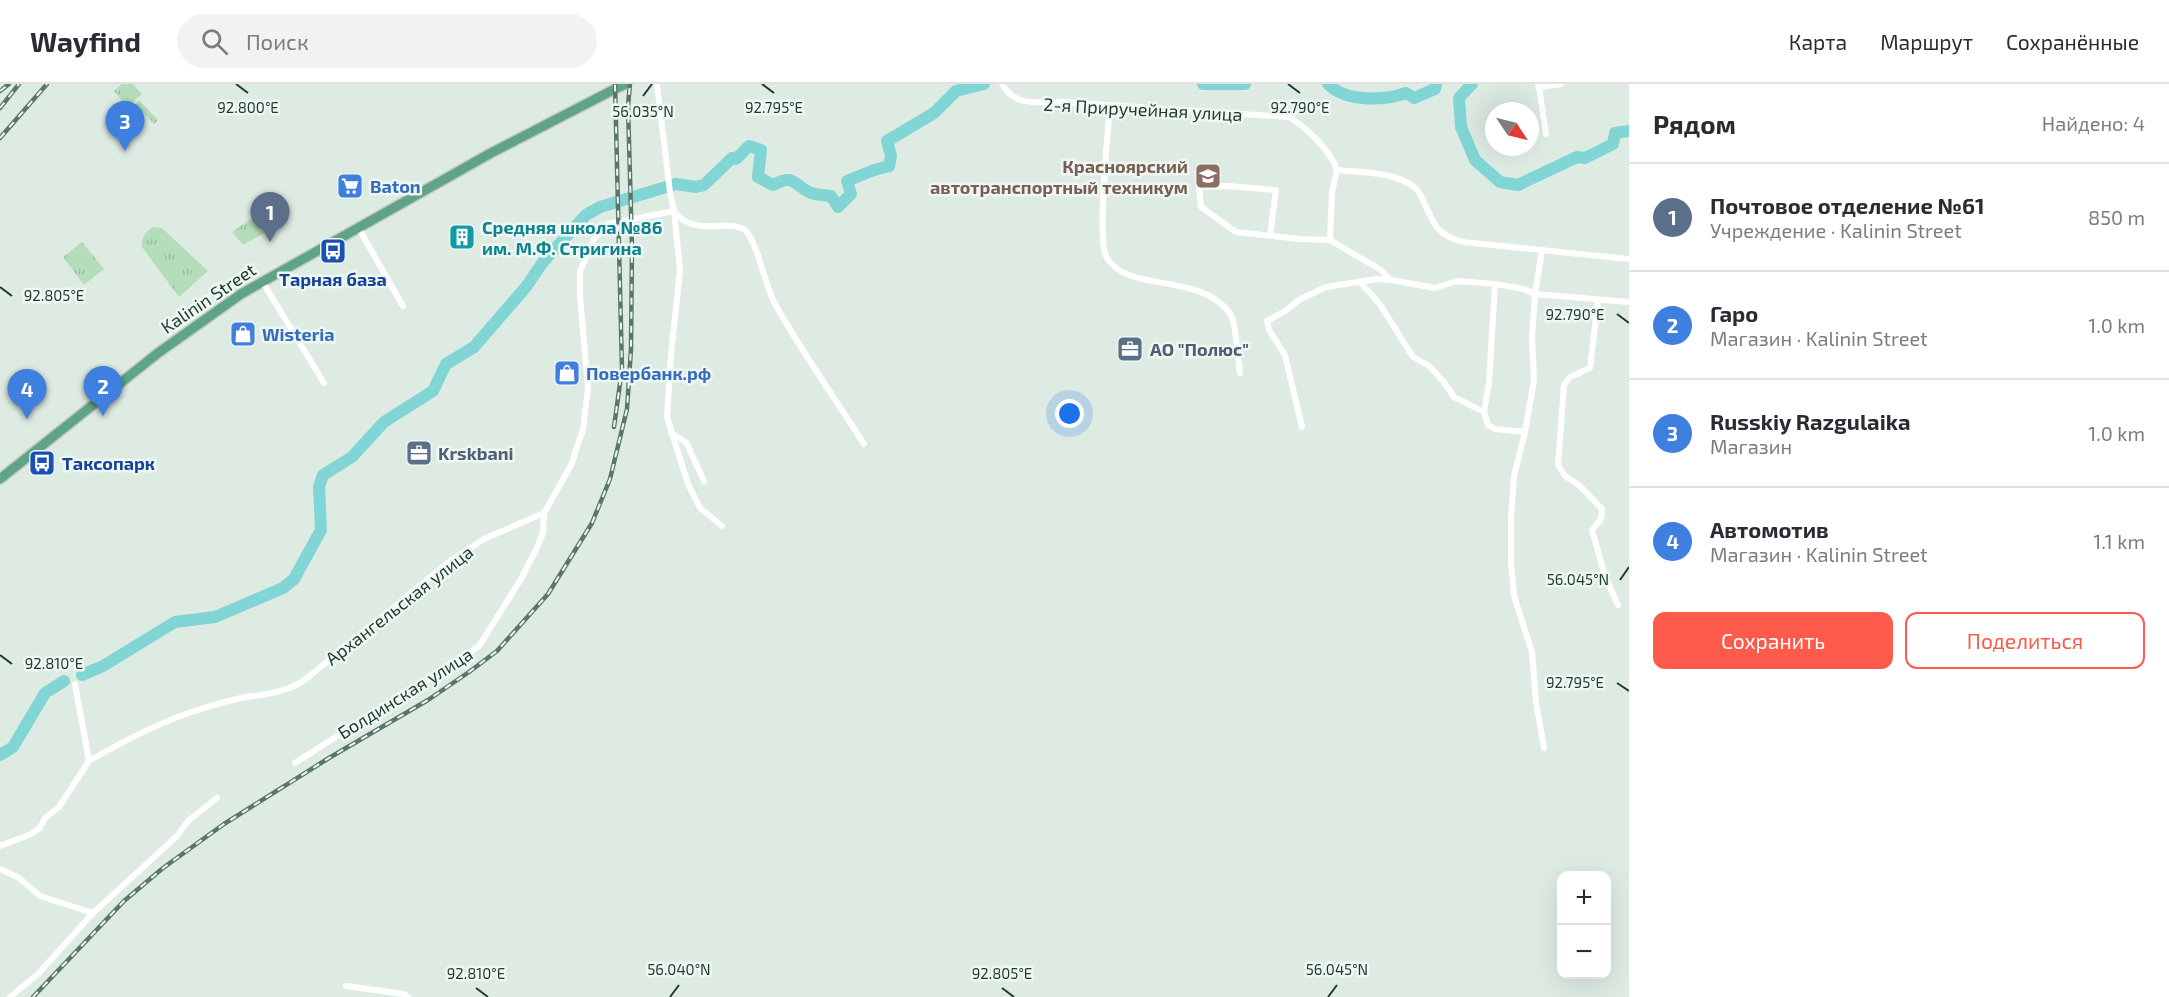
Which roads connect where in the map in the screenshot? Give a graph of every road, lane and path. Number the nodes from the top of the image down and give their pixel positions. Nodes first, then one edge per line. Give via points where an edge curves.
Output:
1 (657, 84) edge
2 (1561, 84) edge
3 (1002, 85) edge
4 (1538, 86) edge
5 (619, 87) edge
6 (1110, 105) junction
7 (1546, 134) dead end
8 (1337, 170) junction
9 (674, 211) junction
10 (358, 227) junction
11 (1270, 235) junction
12 (1330, 240) junction
13 (1542, 250) junction
14 (1629, 259) edge
15 (1391, 280) junction
16 (262, 281) junction
17 (1360, 282) junction
18 (1495, 284) junction
19 (1535, 294) junction
20 (1598, 300) junction
21 (1629, 302) edge
22 (403, 306) dead end
23 (1240, 373) dead end
24 (324, 383) dead end
25 (1484, 412) junction
26 (1302, 427) dead end
27 (1525, 432) junction
28 (671, 433) junction
29 (864, 444) dead end
30 (0, 478) edge
31 (704, 481) dead end
32 (544, 513) junction
33 (722, 526) dead end
34 (1618, 604) dead end
35 (75, 684) dead end
36 (1544, 747) dead end
37 (89, 761) junction
38 (295, 764) dead end
39 (217, 798) dead end
40 (0, 846) edge
41 (0, 868) edge
42 (93, 913) junction
43 (346, 986) dead end
44 (10, 997) edge
45 (408, 997) edge

1 - 9 street
2 - 4 street
3 - 6 street, 2-я Приручейная улица via 1011,97 1029,102
4 - 7 street
5 - 10 main road, Kalinin Street
6 - 8 street, 2-я Приручейная улица via 1288,117 1306,129 1335,161
6 - 23 street via 1103,231 1106,255 1118,269 1138,278 1211,296 1232,316
8 - 12 street
8 - 13 street via 1389,177 1412,185 1440,233 1448,238
9 - 28 street via 680,271 670,354 667,417
9 - 29 street via 681,220 704,227 738,227 746,231 774,303
9 - 32 street via 609,224 594,239 580,271 588,388 584,429 572,465
10 - 16 main road, Kalinin Street
10 - 22 street
11 - 11 street via 1276,190 1199,186 1201,207 1224,224 1236,232
11 - 12 street
12 - 15 street
13 - 14 street
13 - 19 street
15 - 17 street
15 - 18 street via 1435,288 1457,280
16 - 24 street
16 - 30 main road, Kalinin Street via 195,324
17 - 25 street via 1379,303 1413,357 1430,366 1454,397
17 - 26 street via 1326,286 1268,321 1269,330 1285,354
18 - 19 street
18 - 25 street
19 - 20 street
19 - 27 street via 1534,380
20 - 21 street
20 - 34 street via 1590,368 1570,377 1564,385 1557,465 1602,509 1601,519 1592,531
25 - 27 street via 1488,426
27 - 36 street via 1514,476 1511,562 1514,596 1532,652
28 - 31 street via 686,442
28 - 33 street via 700,508
32 - 37 street, Архангельская улица via 484,539 450,561 294,687 197,710 132,736
32 - 38 street, Болдинская улица via 543,533 536,550 479,646
35 - 37 street
37 - 40 street via 40,828
39 - 42 street
41 - 42 street via 20,878 40,896
42 - 44 street via 38,974
43 - 45 street

